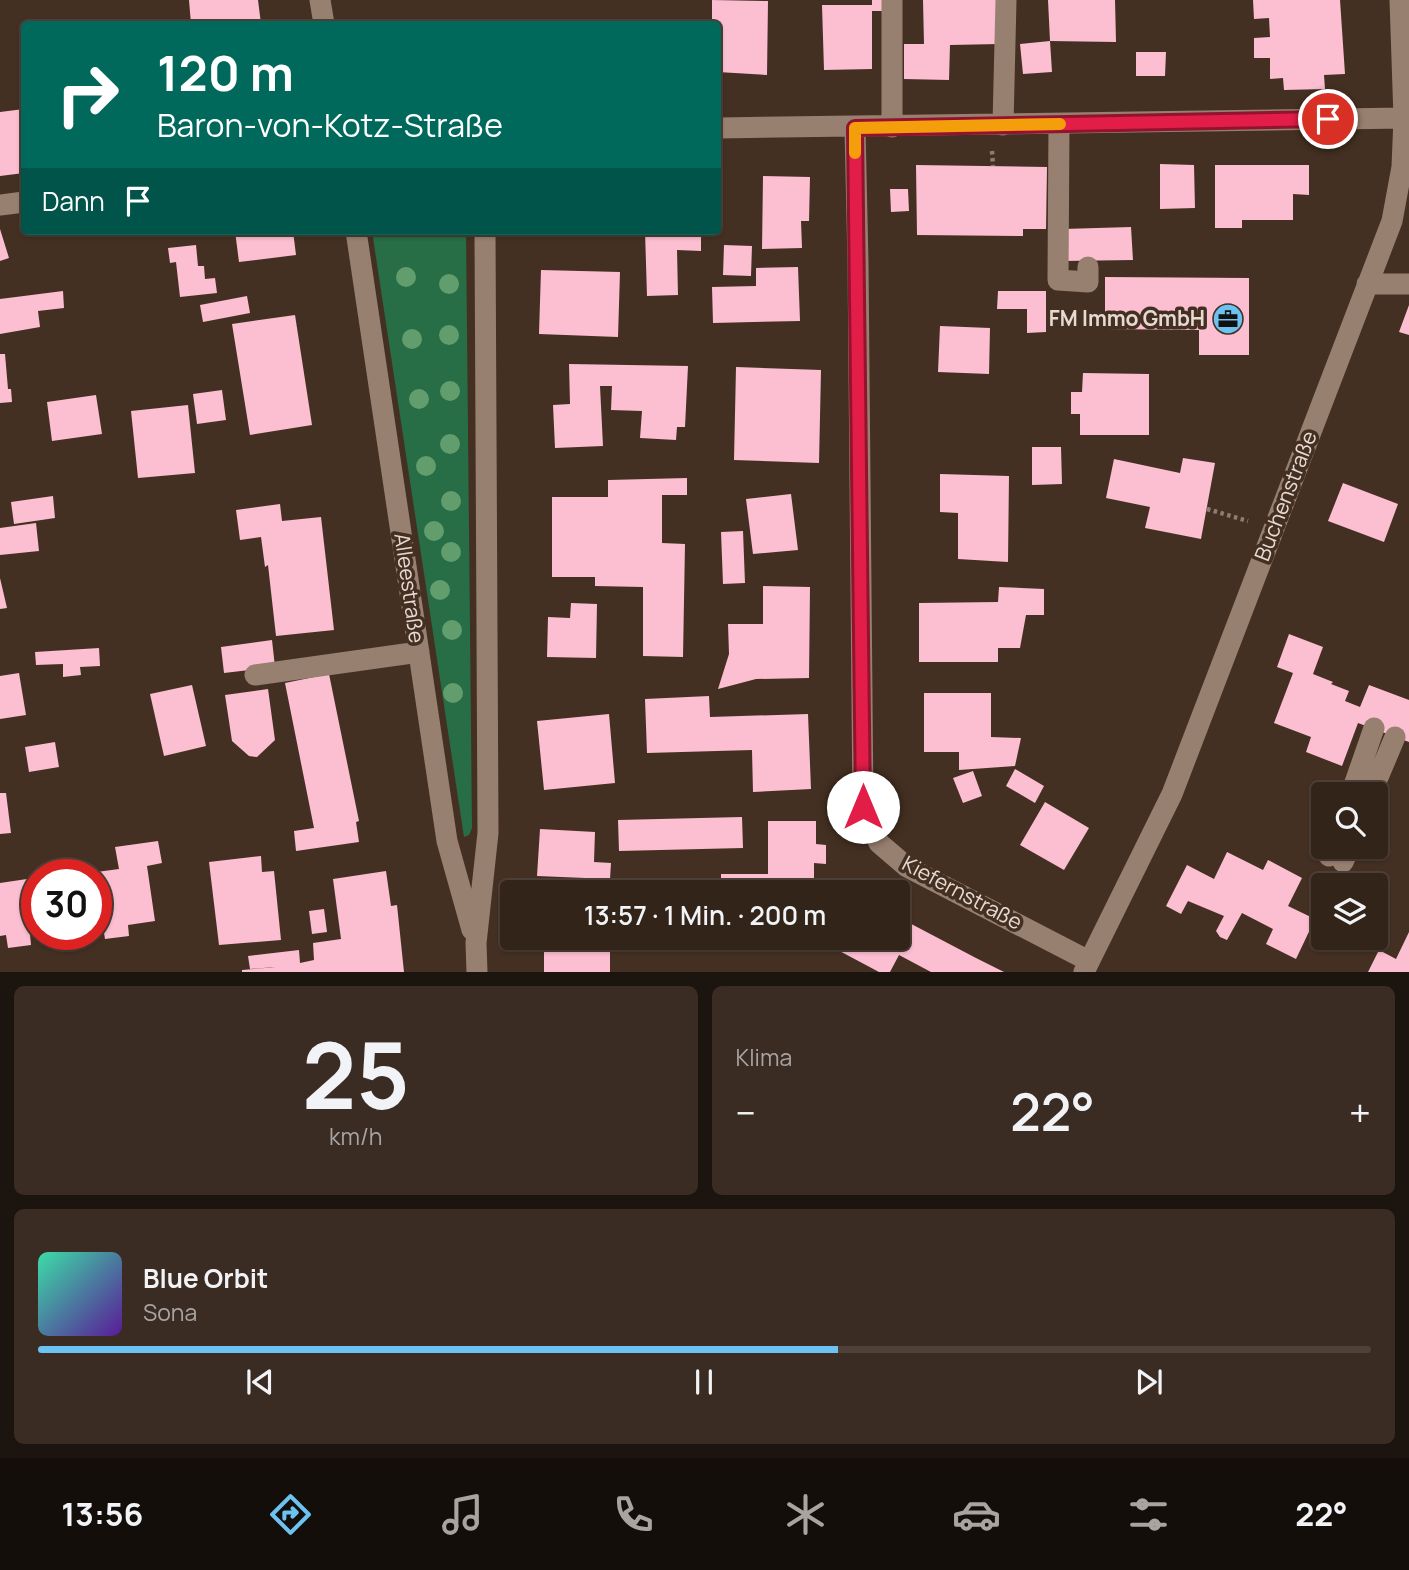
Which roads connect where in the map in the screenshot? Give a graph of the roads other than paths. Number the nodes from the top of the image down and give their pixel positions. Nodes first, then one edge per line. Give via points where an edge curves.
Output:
1 (320, 0) edge
2 (892, 0) edge
3 (1006, 0) edge
4 (1400, 0) edge
5 (324, 21) edge
6 (1404, 118) junction
7 (1059, 124) junction
8 (1003, 125) junction
9 (892, 127) junction
10 (721, 128) edge
11 (855, 128) junction
12 (21, 202) edge
13 (0, 205) edge
14 (357, 235) edge
15 (485, 235) edge
16 (1088, 267) dead end
17 (1367, 284) junction
18 (1409, 284) edge
19 (419, 652) junction
20 (255, 675) dead end
21 (1374, 728) dead end
22 (1395, 737) dead end
23 (1355, 782) edge
24 (1376, 782) edge
25 (476, 943) junction
26 (1086, 966) edge
27 (477, 971) edge

1 - 5 street
2 - 9 street
3 - 8 street
4 - 6 street, Buchenstraße
6 - 7 street
6 - 17 street, Buchenstraße via 1402,167 1392,221
7 - 8 street
7 - 16 street via 1058,280 1088,282
8 - 9 street
9 - 11 street
10 - 11 street
11 - 26 street, Kiefernstraße via 863,807 879,843 907,867
12 - 13 street
14 - 19 street, Alleestraße
15 - 25 street, Alleestraße via 488,833
17 - 18 street
17 - 26 street, Buchenstraße via 1172,794
19 - 20 street
19 - 25 street, Alleestraße via 448,846
21 - 23 street
22 - 24 street
25 - 27 street, Alleestraße

